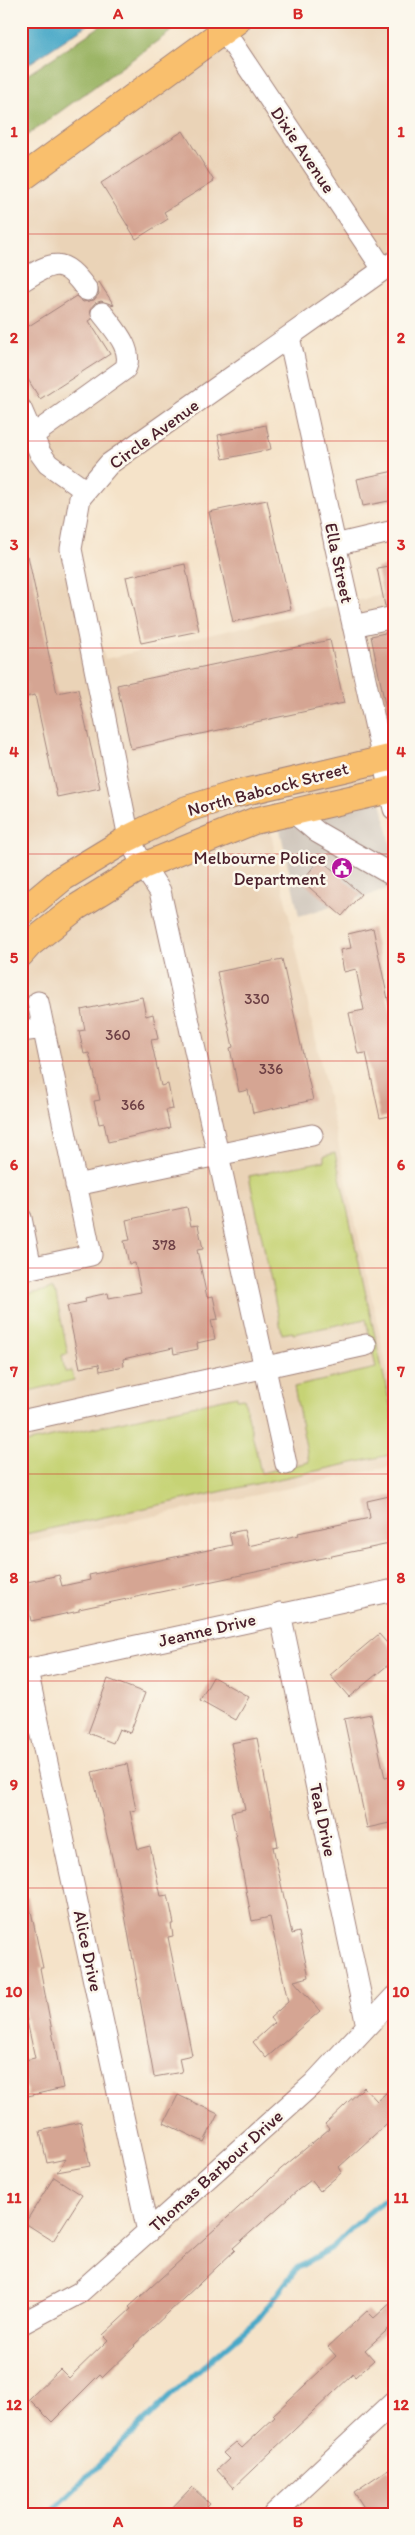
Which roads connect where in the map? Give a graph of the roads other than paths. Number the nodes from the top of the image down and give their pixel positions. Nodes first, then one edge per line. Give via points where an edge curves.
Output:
1 (230, 26) edge
2 (21, 178) edge
3 (388, 265) edge
4 (21, 281) edge
5 (86, 290) dead end
6 (102, 313) dead end
7 (289, 337) junction
8 (21, 409) edge
9 (32, 436) junction
10 (86, 491) junction
11 (394, 531) edge
12 (335, 544) junction
13 (394, 617) edge
14 (353, 626) junction
15 (388, 758) edge
16 (392, 796) edge
17 (293, 812) junction
18 (129, 838) junction
19 (143, 866) junction
20 (394, 876) edge
21 (21, 913) edge
22 (21, 954) edge
23 (38, 1002) dead end
24 (44, 1028) junction
25 (21, 1031) edge
26 (312, 1135) dead end
27 (218, 1156) junction
28 (76, 1185) junction
29 (21, 1218) edge
30 (26, 1269) edge
31 (366, 1345) dead end
32 (264, 1369) junction
33 (21, 1421) edge
34 (286, 1464) dead end
35 (394, 1590) edge
36 (280, 1613) junction
37 (24, 1670) edge
38 (394, 1997) edge
39 (367, 2026) junction
40 (148, 2232) junction
41 (21, 2324) edge
42 (394, 2402) edge
43 (274, 2514) edge

1 - 2 main road
1 - 3 street, Dixie Avenue
3 - 7 street, Circle Avenue
4 - 5 street via 40,269 66,266
6 - 9 street via 128,353 125,368
7 - 10 street, Circle Avenue via 109,464
7 - 12 street, Ella Street
8 - 9 street
9 - 10 street via 48,464
10 - 18 street, Circle Avenue via 80,498 71,549
11 - 12 street
12 - 14 street, Ella Street
13 - 14 street
14 - 15 street, Ella Street
15 - 16 street, Ella Street
15 - 18 main road, North Babcock Street via 232,795 187,809
16 - 17 main road, North Babcock Street
17 - 19 main road, North Babcock Street via 254,821
17 - 20 street via 318,832
18 - 19 street, Circle Avenue
18 - 21 main road, North Babcock Street via 63,878
19 - 22 main road, North Babcock Street via 77,907
19 - 27 street, Circle Avenue via 160,891
23 - 24 street
24 - 25 street
24 - 28 street
26 - 27 street
27 - 28 street
27 - 32 street, Circle Avenue
28 - 30 street via 90,1255
29 - 30 street
31 - 32 street
32 - 33 street
32 - 34 street, Circle Avenue
35 - 36 street, Jeanne Drive
36 - 37 street, Jeanne Drive
36 - 39 street, Teal Drive
37 - 40 street, Alice Drive
38 - 39 street, Thomas Barbour Drive
39 - 40 street, Thomas Barbour Drive via 314,2083
40 - 41 street, Thomas Barbour Drive via 80,2293
42 - 43 street

